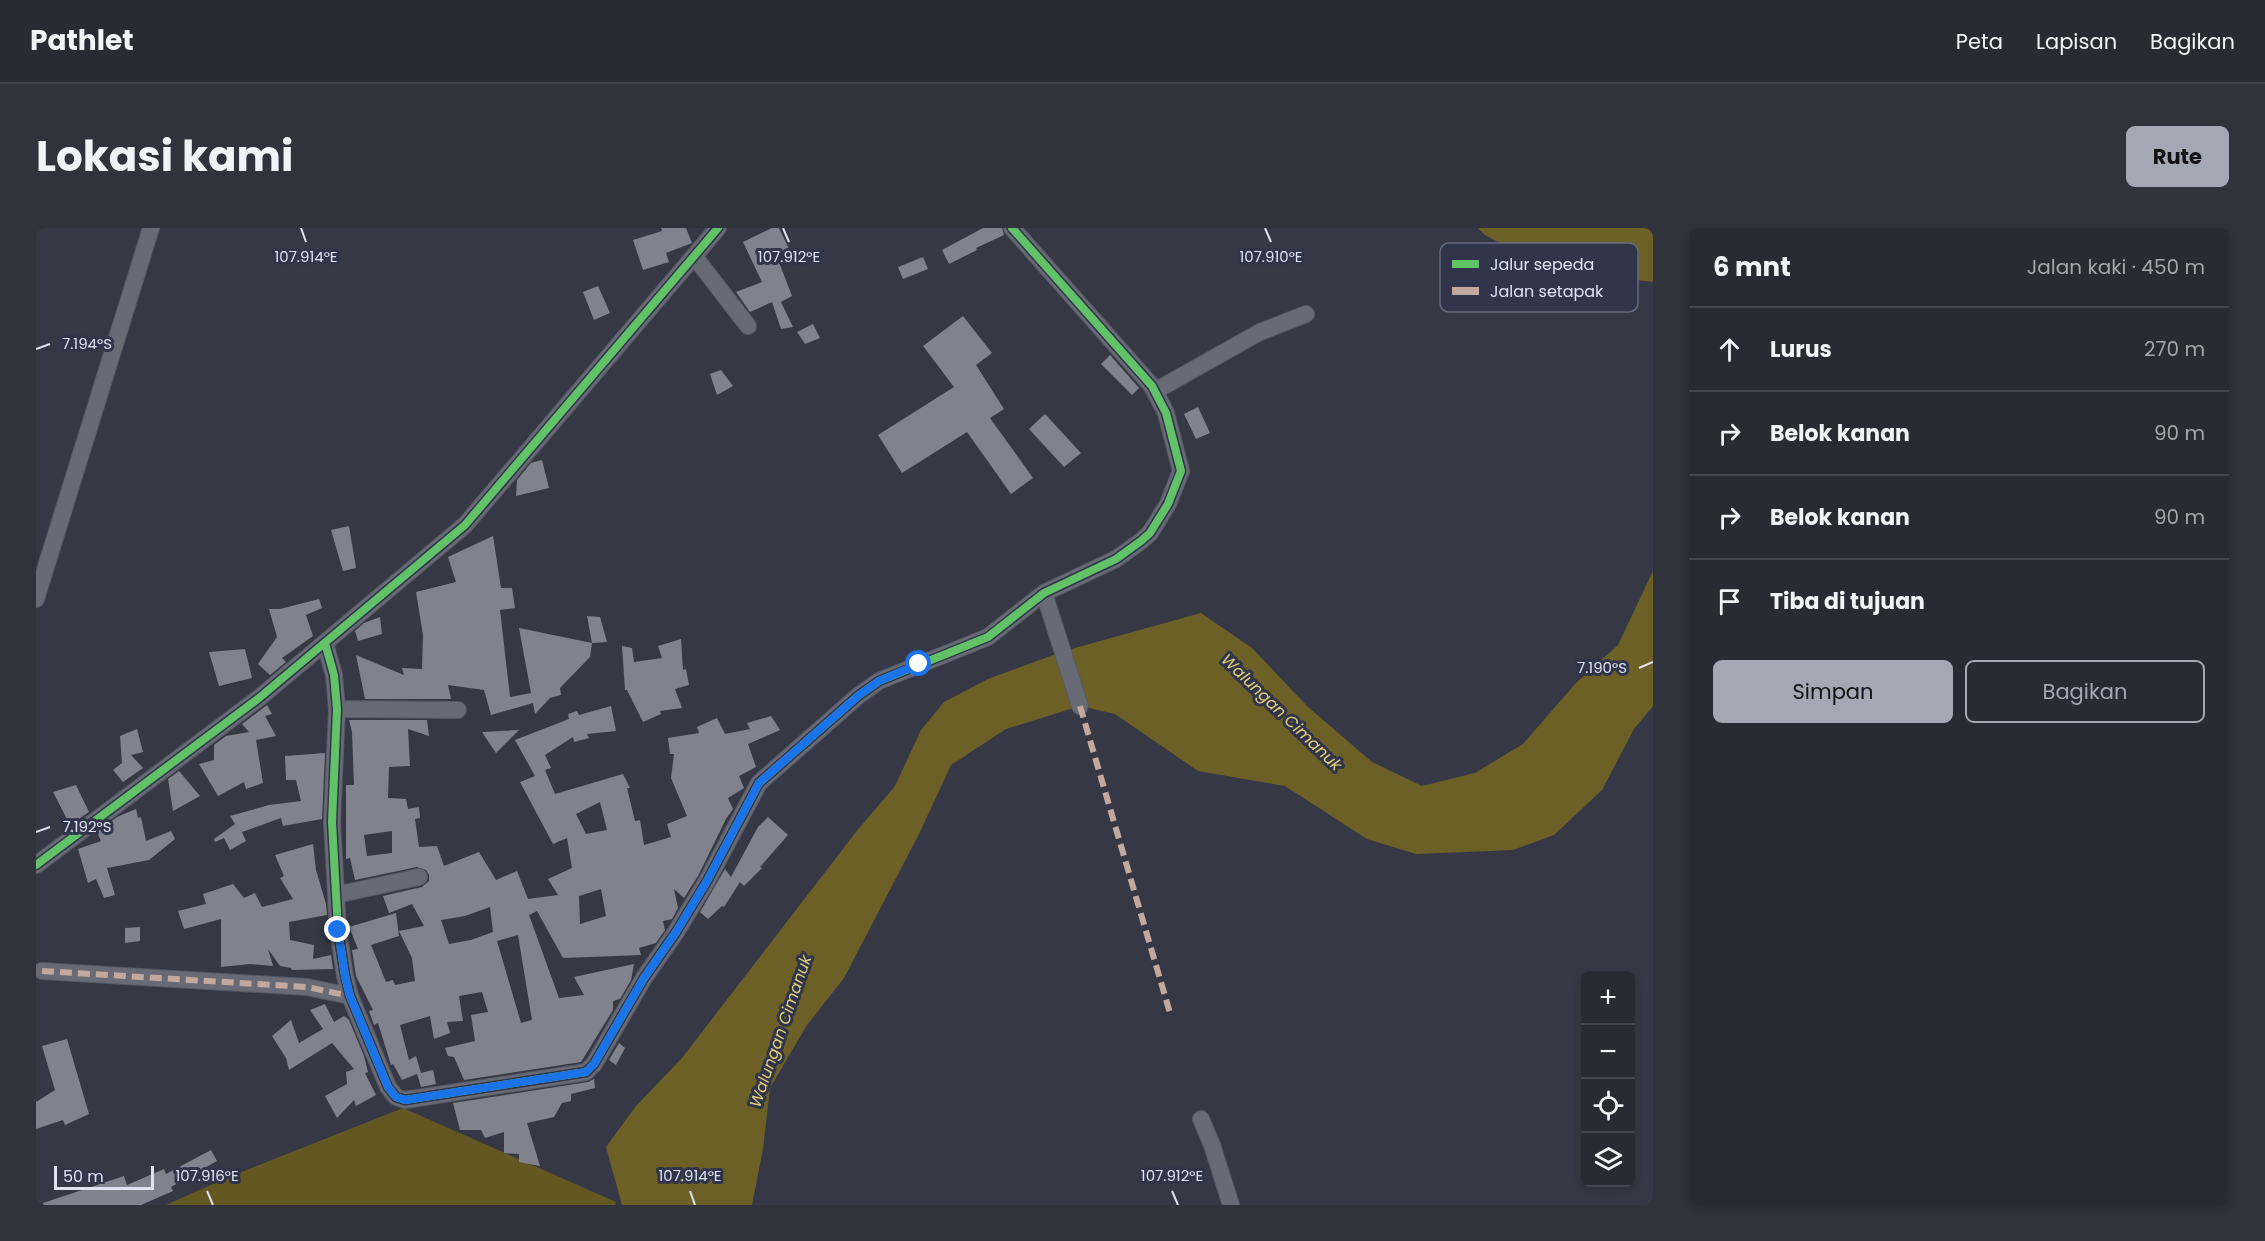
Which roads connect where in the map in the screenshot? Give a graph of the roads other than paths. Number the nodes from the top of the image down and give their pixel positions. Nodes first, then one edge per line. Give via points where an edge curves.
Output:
1 (151, 228) edge
2 (718, 228) edge
3 (1012, 228) edge
4 (694, 256) junction
5 (1306, 314) dead end
6 (748, 326) dead end
7 (1155, 392) junction
8 (1044, 593) junction
9 (36, 599) edge
10 (325, 643) junction
11 (1080, 706) dead end
12 (337, 709) junction
13 (458, 710) dead end
14 (36, 865) edge
15 (419, 878) dead end
16 (336, 895) junction
17 (42, 971) dead end
18 (350, 996) junction
19 (1202, 1119) dead end
20 (1231, 1205) edge

1 - 9 street
2 - 4 street
3 - 7 street
4 - 6 street
4 - 10 street via 465,525
5 - 7 street via 1260,332
7 - 8 street via 1171,428 1181,471 1168,504 1150,533 1130,550
8 - 11 street
8 - 18 street via 988,637 879,681 759,783 707,881 586,1072 400,1099 388,1087
10 - 12 street via 336,683
10 - 14 street via 259,698
12 - 13 street
12 - 16 street via 332,822
15 - 16 street
16 - 18 street
17 - 18 street via 307,987
19 - 20 street

